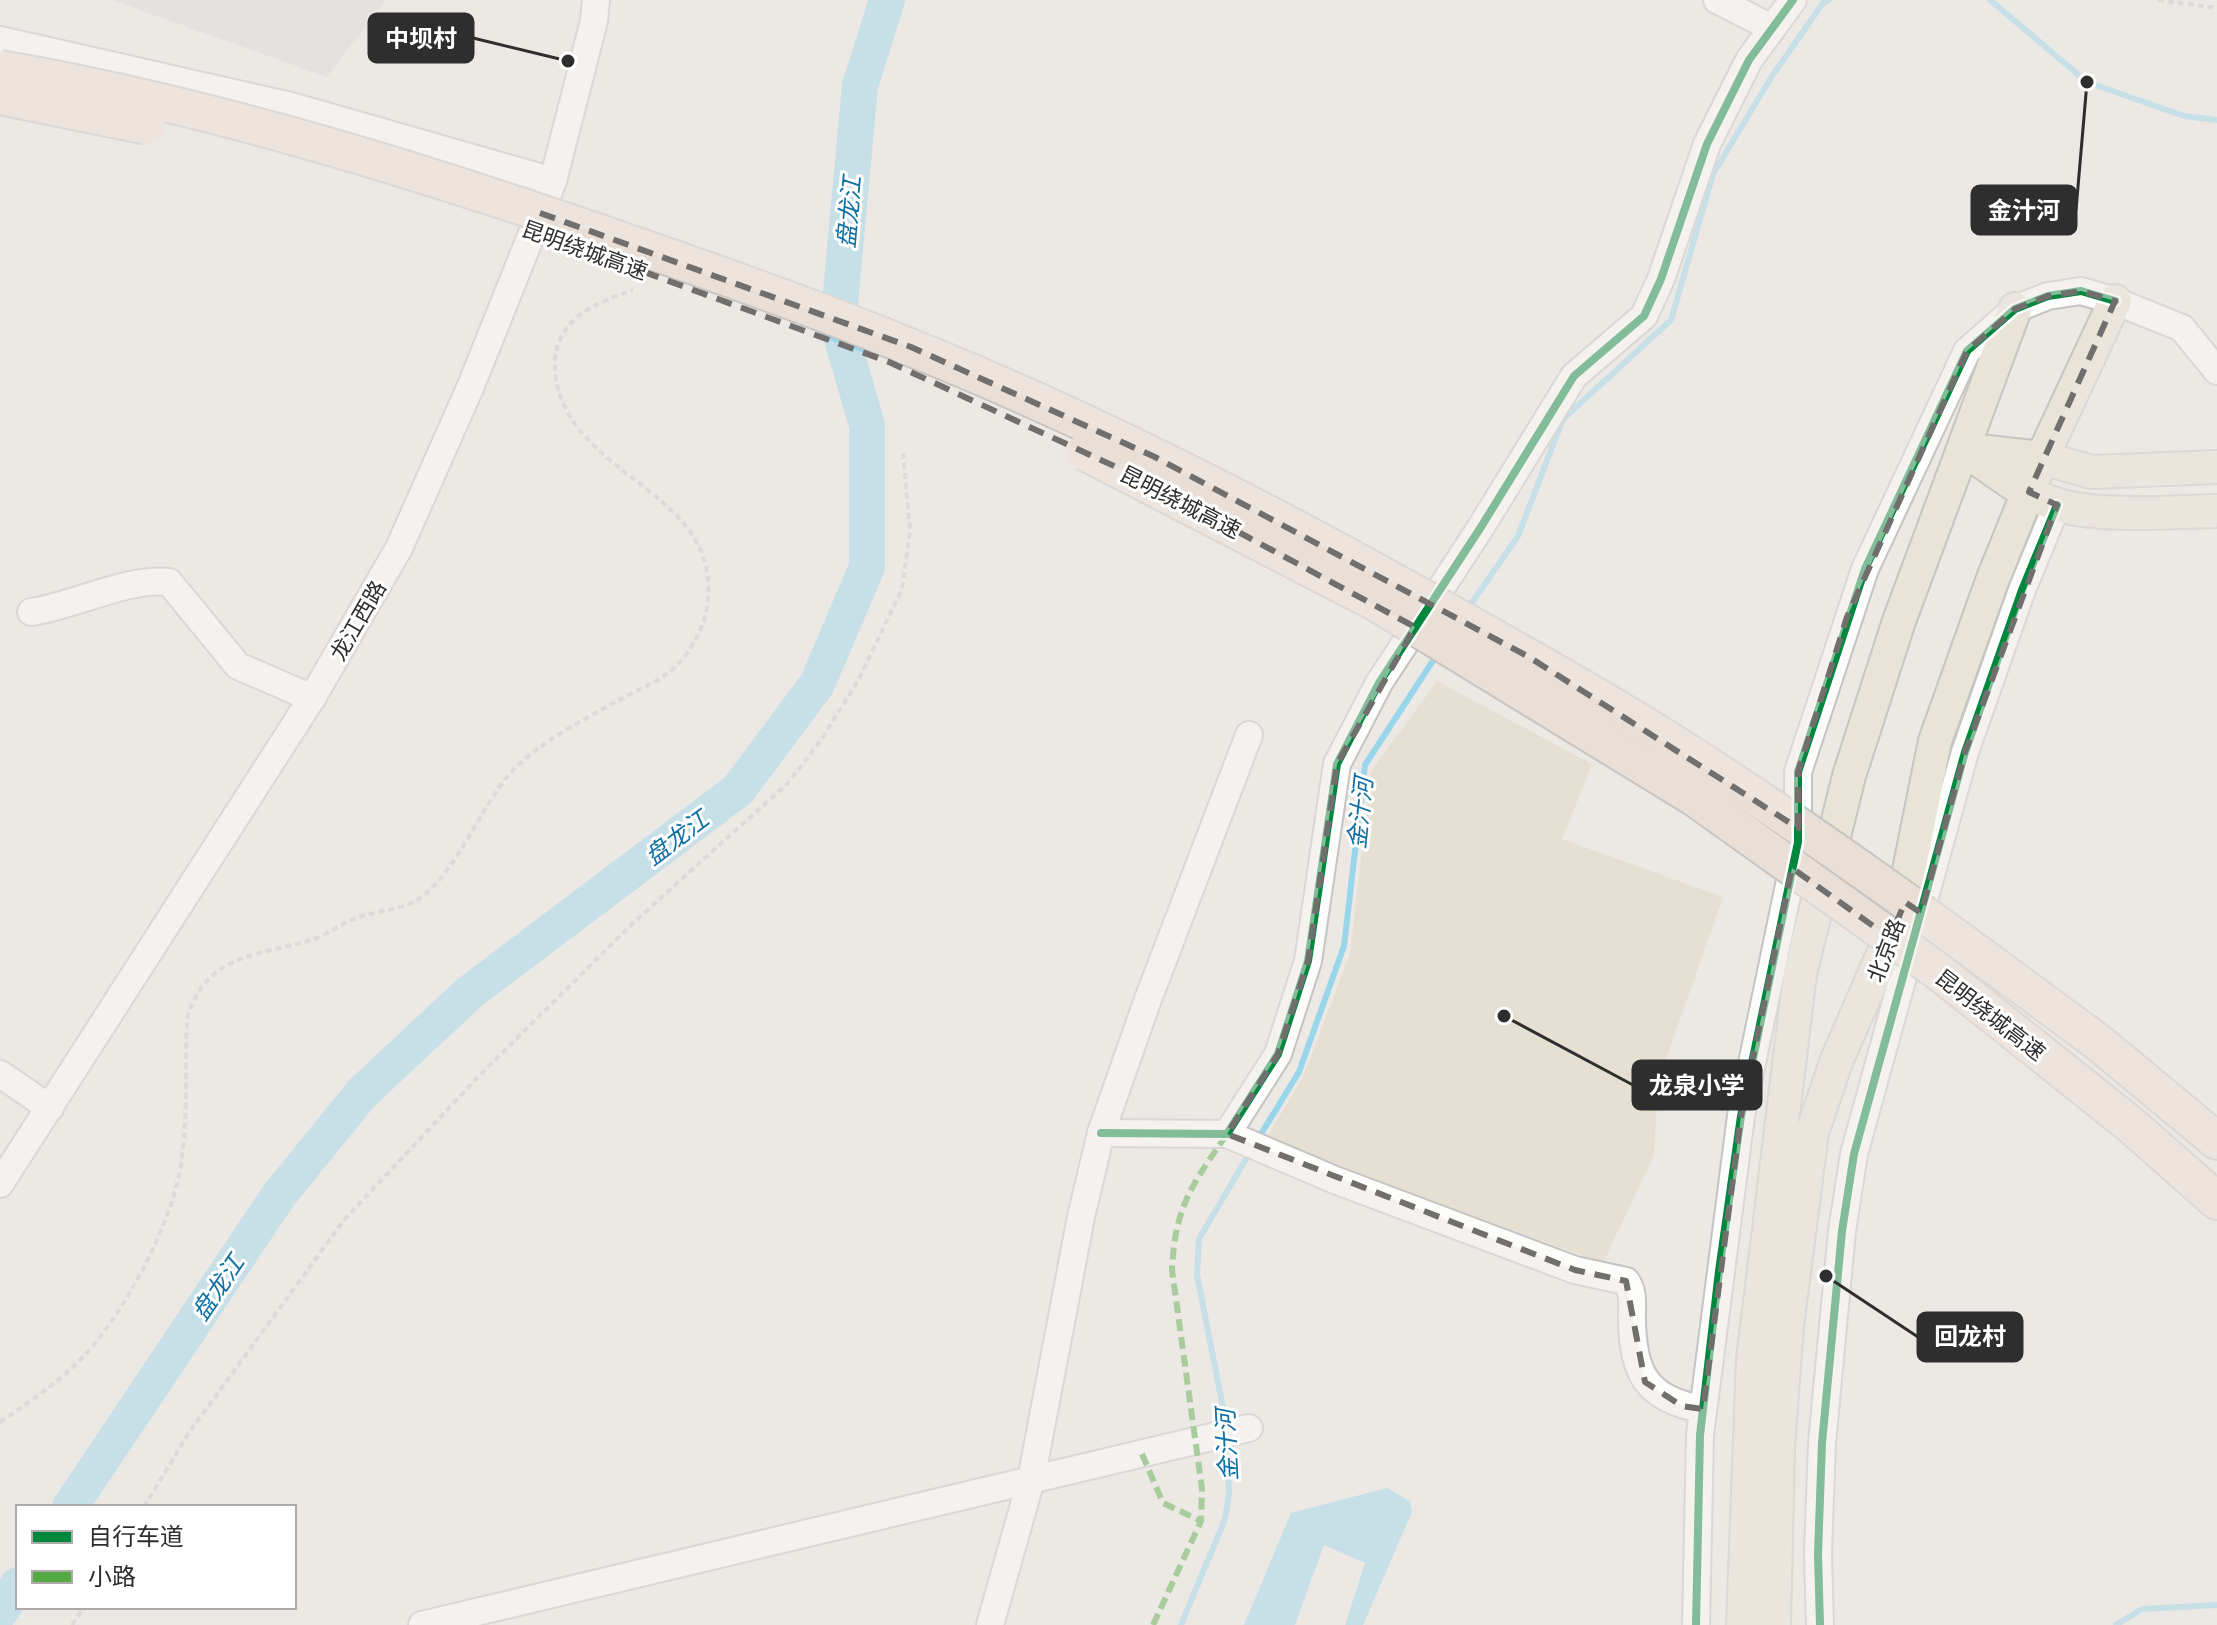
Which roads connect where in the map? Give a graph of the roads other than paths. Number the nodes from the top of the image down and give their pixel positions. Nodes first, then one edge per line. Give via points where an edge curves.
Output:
1 (596, 0) edge
2 (1717, 0) edge
3 (1793, 0) edge
4 (1772, 28) junction
5 (0, 40) edge
6 (0, 69) edge
7 (0, 96) edge
8 (553, 181) junction
9 (2115, 301) junction
10 (2015, 309) junction
11 (2217, 371) edge
12 (1965, 450) junction
13 (2042, 458) junction
14 (2217, 467) edge
15 (2043, 498) junction
16 (2217, 511) edge
17 (31, 612) dead end
18 (198, 650) dead end
19 (238, 666) junction
20 (312, 698) junction
21 (1249, 735) dead end
22 (2106, 1048) junction
23 (0, 1074) edge
24 (50, 1108) junction
25 (2217, 1114) edge
26 (1101, 1133) junction
27 (1227, 1134) junction
28 (2217, 1141) edge
29 (2169, 1159) junction
30 (0, 1184) edge
31 (2217, 1201) edge
32 (2217, 1219) edge
33 (1703, 1409) junction
34 (1249, 1428) dead end
35 (1031, 1480) junction
36 (422, 1625) edge
37 (990, 1625) edge
38 (1696, 1625) edge
39 (1743, 1625) edge
40 (1774, 1625) edge
41 (1820, 1625) edge

1 - 8 street, 龙江西路
2 - 4 street
3 - 4 street
4 - 27 street via 1749,60 1707,144 1644,316 1574,376 1379,683 1337,764 1308,961 1278,1054
5 - 8 street via 291,106
6 - 22 highway, 昆明绕城高速, bridge via 302,140 533,210 911,347 1155,457 1324,543 1688,752
7 - 29 highway, 昆明绕城高速, bridge via 389,181 622,261 889,362 1127,472 1375,602 1695,798 1939,972
8 - 20 street, 龙江西路 via 399,548
9 - 10 street via 2081,291
9 - 11 street via 2182,328
9 - 13 main road, 北京路
10 - 12 main road
10 - 33 street via 1967,351 1908,474 1847,617 1798,772 1798,842 1741,1116
12 - 13 main road
12 - 15 main road
12 - 39 main road via 1899,621 1849,776 1800,974 1753,1360
13 - 14 main road via 2092,472
13 - 15 main road, 北京路
15 - 16 main road via 2131,512
15 - 40 main road, 北京路 via 1935,741 1900,915 1836,1062 1812,1133 1785,1341
15 - 41 street via 2022,590 1965,752 1854,1154 1822,1443
17 - 19 street via 151,580 169,582
18 - 19 street
19 - 20 street
20 - 24 street, 龙江西路
21 - 26 street
22 - 25 highway
22 - 28 highway, 昆明绕城高速
23 - 24 street
24 - 30 street, 龙江西路
26 - 27 street
26 - 35 street
27 - 33 street via 1575,1270 1626,1281 1632,1289 1634,1351 1645,1382 1682,1406
29 - 31 highway, 昆明绕城高速
29 - 32 highway
33 - 38 street
34 - 35 street
35 - 36 street
35 - 37 street

